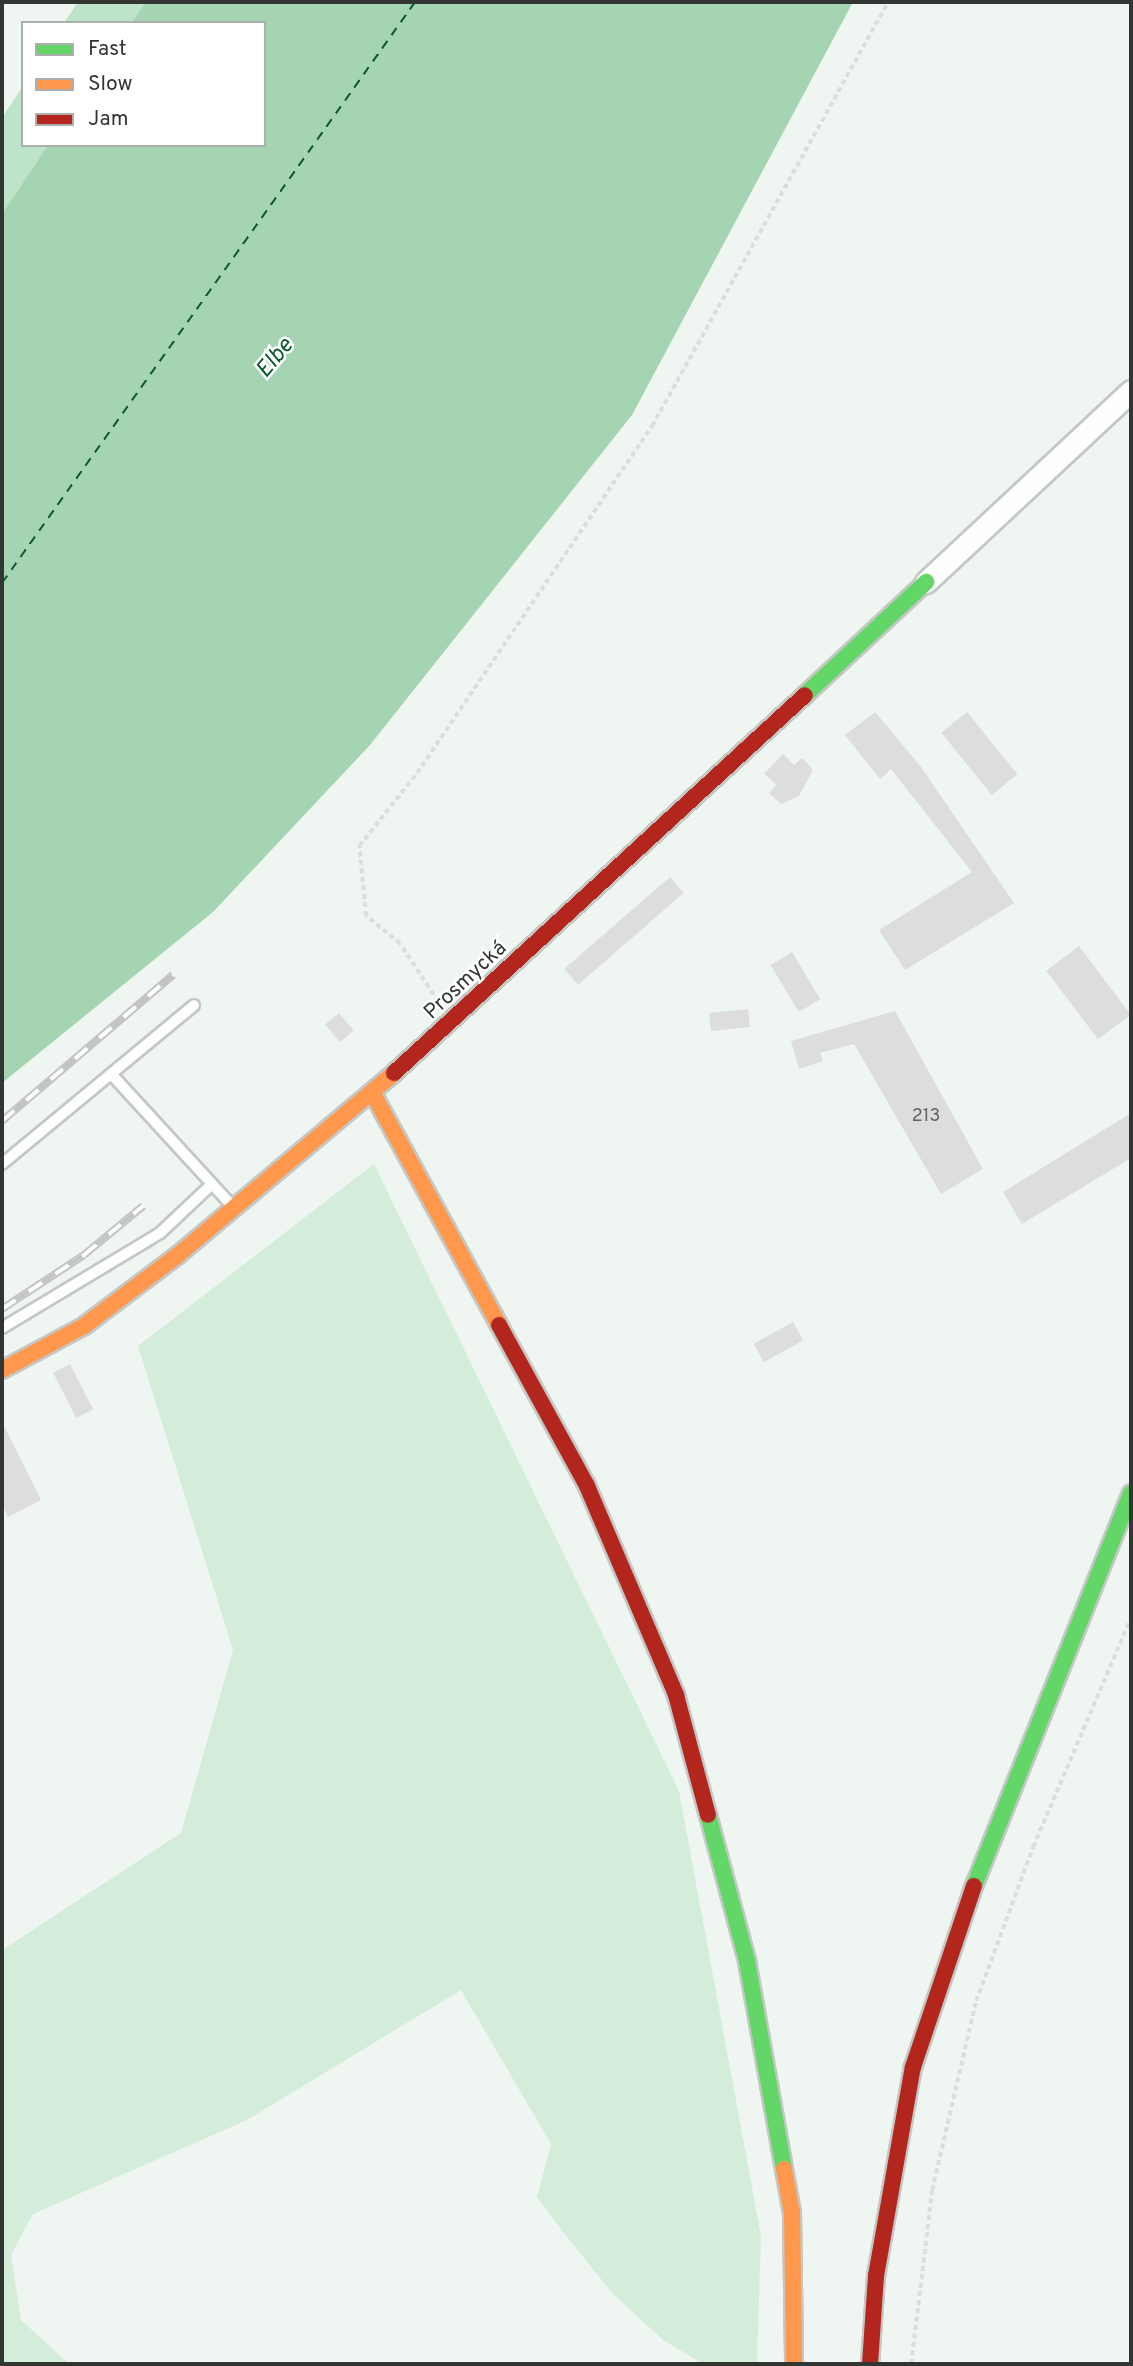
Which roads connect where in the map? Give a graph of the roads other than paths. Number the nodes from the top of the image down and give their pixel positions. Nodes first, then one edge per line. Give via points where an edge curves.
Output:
1 (1131, 391) edge
2 (926, 582) joint
3 (194, 1005) dead end
4 (113, 1076) junction
5 (372, 1092) junction
6 (2, 1164) edge
7 (212, 1184) junction
8 (233, 1207) junction
9 (2, 1328) edge
10 (2, 1370) edge
11 (1131, 1493) edge
12 (794, 2364) edge
13 (870, 2364) edge

1 - 2 street
2 - 5 street, Prosmycká via 438,1036
3 - 4 lane
4 - 6 lane
4 - 7 lane
5 - 8 street, Prosmycká
5 - 12 street via 587,1486 676,1695 747,1961 792,2213
7 - 8 lane
7 - 9 lane via 160,1233
8 - 10 street, Prosmycká via 84,1326
11 - 13 street via 940,1973 912,2067 876,2276

